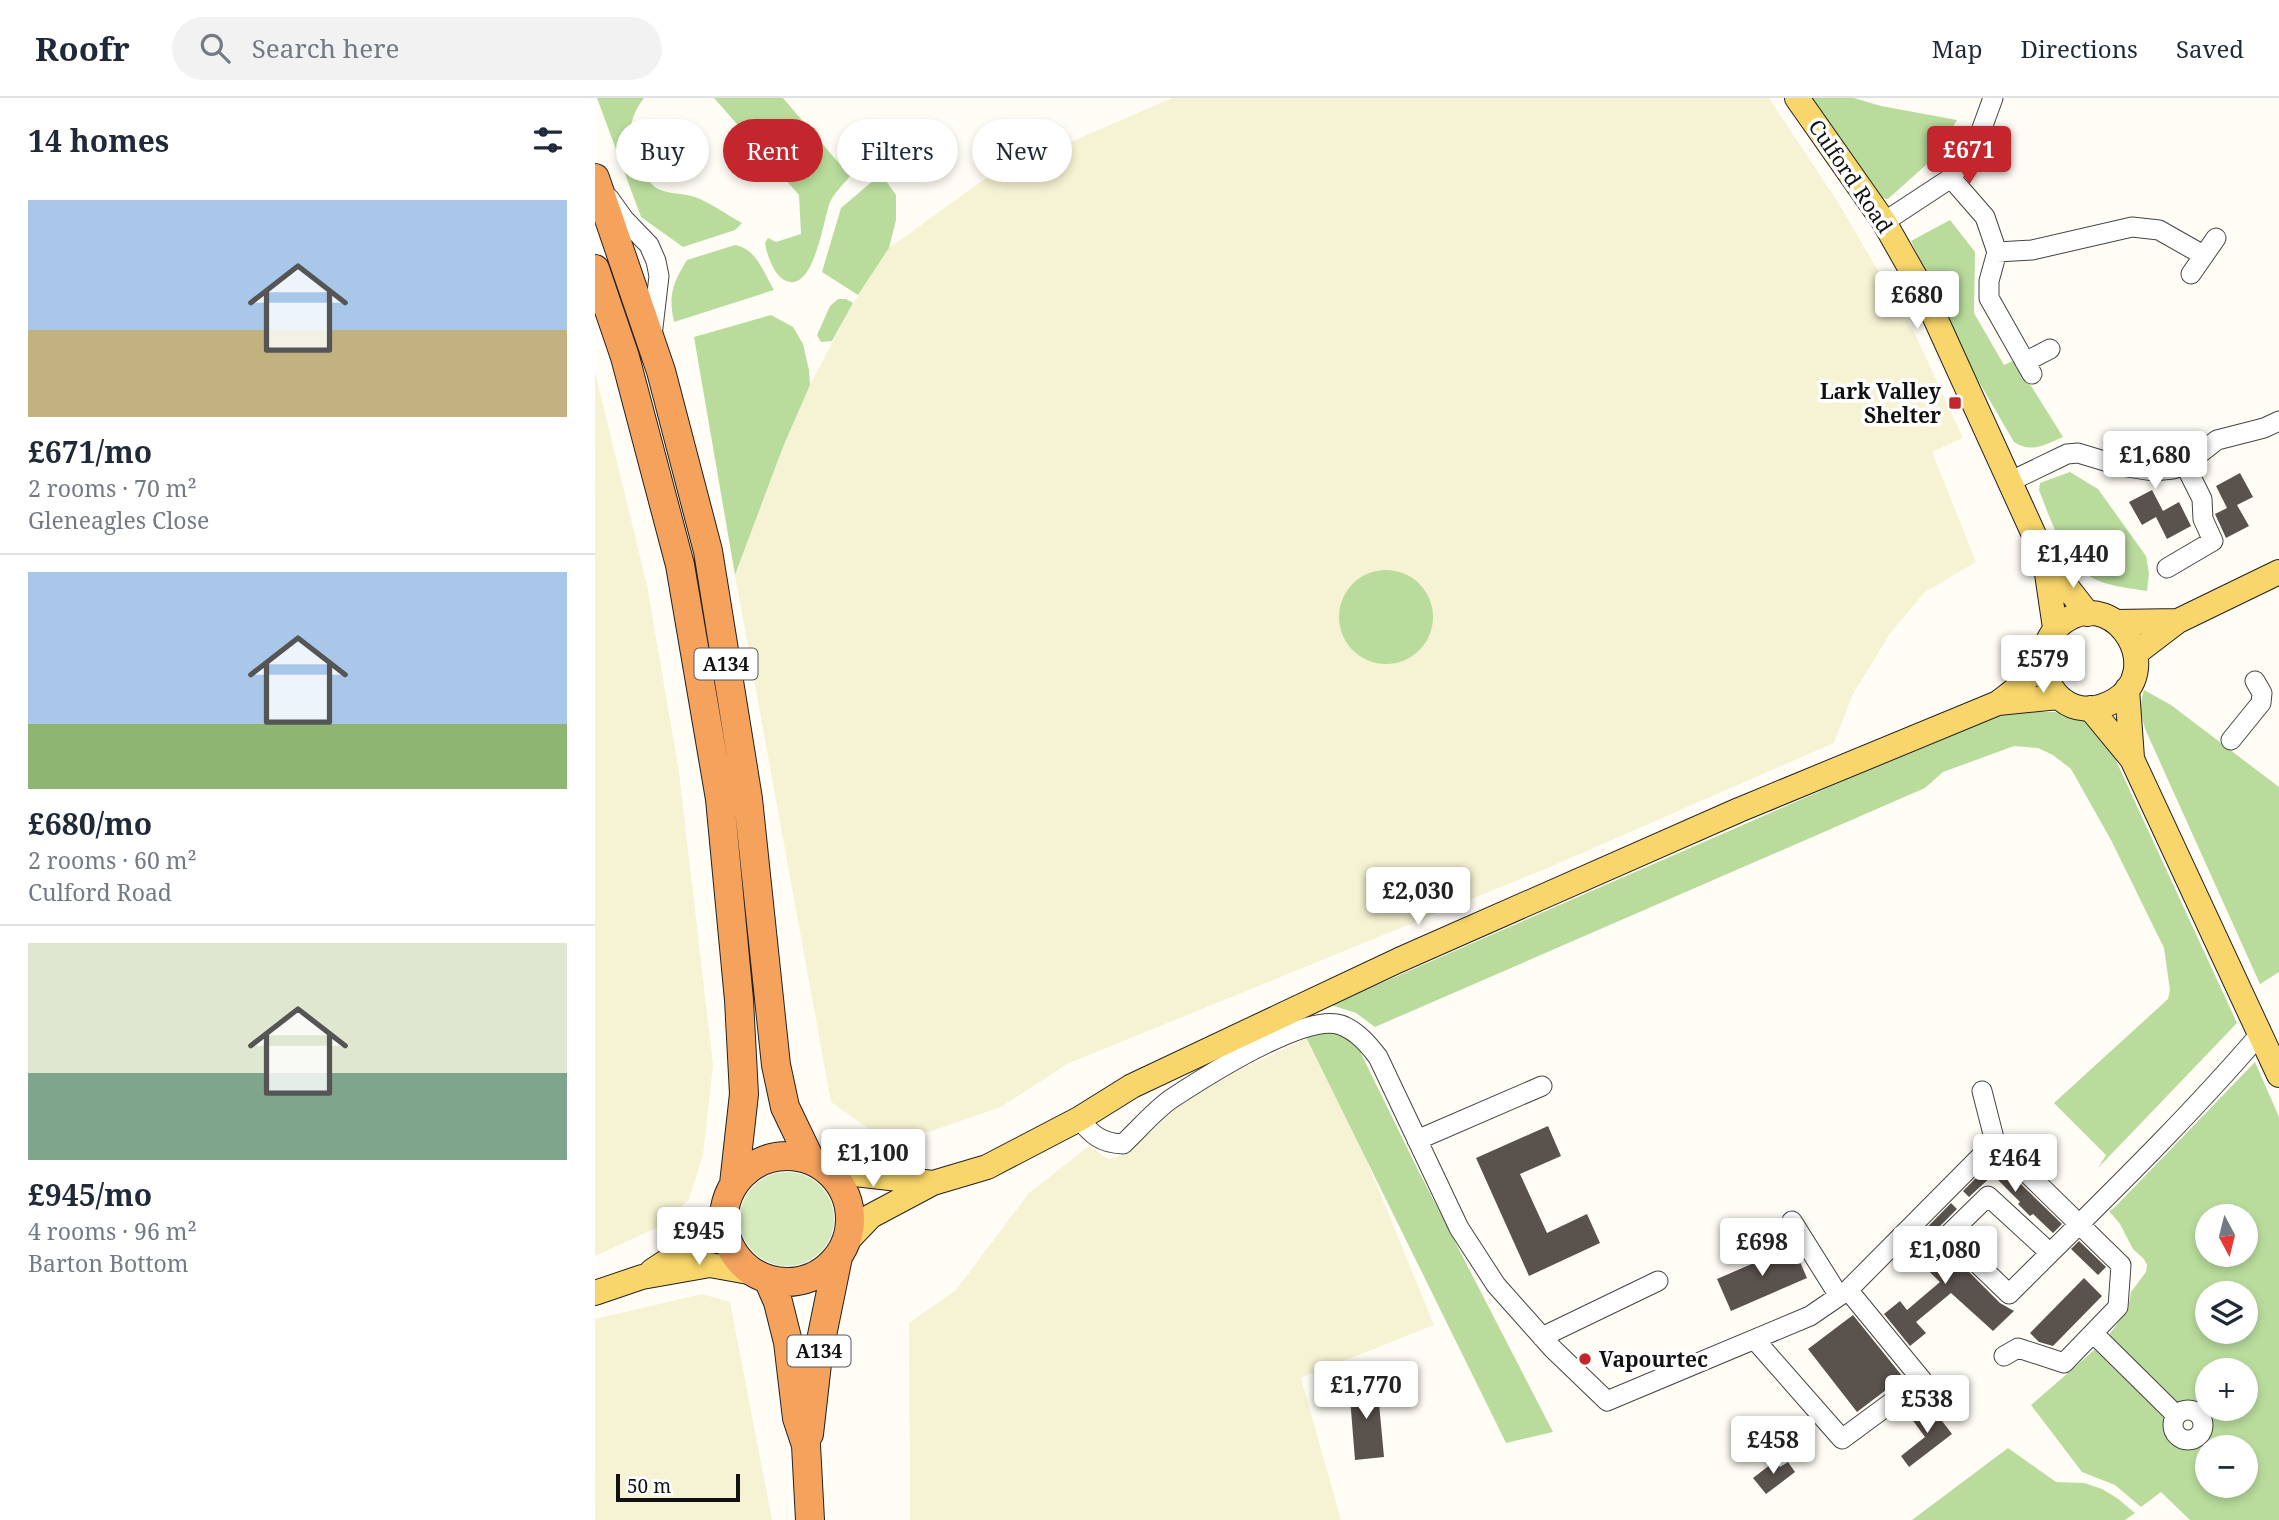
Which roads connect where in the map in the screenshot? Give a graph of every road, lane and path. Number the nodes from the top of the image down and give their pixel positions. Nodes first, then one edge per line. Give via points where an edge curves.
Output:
1 (1797, 98) edge
2 (1993, 98) edge
3 (595, 177) edge
4 (1951, 178) junction
5 (1884, 222) junction
6 (2216, 238) dead end
7 (1997, 252) junction
8 (2203, 255) junction
9 (595, 269) edge
10 (2191, 274) dead end
11 (2050, 349) dead end
12 (2279, 421) edge
13 (2185, 465) junction
14 (2009, 482) junction
15 (2045, 559) junction
16 (2167, 568) dead end
17 (2279, 572) edge
18 (2088, 614) junction
19 (2178, 621) junction
20 (2116, 622) junction
21 (2049, 638) junction
22 (2136, 653) junction
23 (2255, 681) dead end
24 (2127, 689) junction
25 (2059, 697) junction
26 (1997, 703) junction
27 (2090, 708) junction
28 (2231, 740) dead end
29 (2132, 759) junction
30 (2260, 1034) junction
31 (2279, 1075) edge
32 (1542, 1086) dead end
33 (1982, 1091) dead end
34 (1079, 1119) junction
35 (1417, 1140) junction
36 (1995, 1142) junction
37 (819, 1165) junction
38 (933, 1183) junction
39 (734, 1184) junction
40 (1946, 1192) junction
41 (724, 1215) junction
42 (1968, 1216) junction
43 (1792, 1221) dead end
44 (2079, 1224) junction
45 (842, 1249) junction
46 (2050, 1253) junction
47 (761, 1276) junction
48 (642, 1277) junction
49 (1658, 1281) dead end
50 (595, 1293) edge
51 (1844, 1293) junction
52 (2093, 1333) junction
53 (1542, 1337) junction
54 (1755, 1340) junction
55 (2004, 1356) dead end
56 (2176, 1415) dead end
57 (806, 1445) junction
58 (810, 1520) edge

1 - 5 main road, Culford Road
2 - 4 street via 1977,142
3 - 37 highway, A134 via 661,371 708,551 748,799 776,1065 785,1107
4 - 5 street
4 - 7 street via 1985,217
5 - 14 main road, Culford Road via 1922,289
6 - 8 street
7 - 8 street via 2032,250 2132,227 2159,230
7 - 11 street via 1989,298 2029,368
8 - 10 street
9 - 39 highway, A134 via 625,357 680,565 719,800 740,1000 744,1094
12 - 13 street via 2217,440
13 - 14 street via 2153,471 2067,454
13 - 16 street via 2202,499 2203,519 2213,541
14 - 15 main road, Culford Road
15 - 18 main road, Culford Road
15 - 21 main road, Culford Road
17 - 19 main road
18 - 20 main road
18 - 21 main road via 2070,617
19 - 20 main road
19 - 22 main road
20 - 22 main road via 2126,631
21 - 25 main road via 2042,666 2047,683
21 - 26 main road via 2030,676
22 - 24 main road via 2134,676
23 - 28 street via 2262,693 2261,703
24 - 27 main road via 2111,702
24 - 29 main road
25 - 26 main road
25 - 27 main road
26 - 34 main road via 1739,810 1399,960 1132,1086
27 - 29 main road
29 - 30 main road
30 - 31 main road
30 - 44 street
32 - 35 street
33 - 36 street
34 - 35 street via 1092,1135 1108,1143 1123,1143 1169,1101 1285,1034 1322,1023 1341,1025 1364,1039 1378,1057
34 - 38 main road via 987,1167
35 - 53 street via 1459,1227 1496,1284
36 - 40 street
36 - 44 street
37 - 38 main road
37 - 39 highway via 789,1155 767,1158 748,1168
37 - 45 highway via 844,1191 848,1203 851,1216
38 - 45 main road via 871,1216
39 - 41 highway
40 - 42 street
40 - 51 street
41 - 47 highway via 726,1238 737,1258
41 - 48 main road via 693,1244
42 - 46 street via 1988,1196
42 - 46 street via 1948,1235 2009,1294
43 - 51 street
44 - 46 street
44 - 52 street via 2121,1265 2118,1307
45 - 47 highway via 824,1270 806,1279 787,1282
45 - 57 highway, A134 via 818,1355 813,1420
47 - 48 main road via 710,1265
47 - 57 highway, A134 via 778,1302 789,1342 797,1418
48 - 50 main road
49 - 53 street
51 - 54 street via 1810,1316
51 - 54 street via 1922,1380 1842,1439
52 - 55 street via 2064,1363 2018,1349
52 - 56 street
53 - 54 street via 1607,1401
57 - 58 highway, A134

